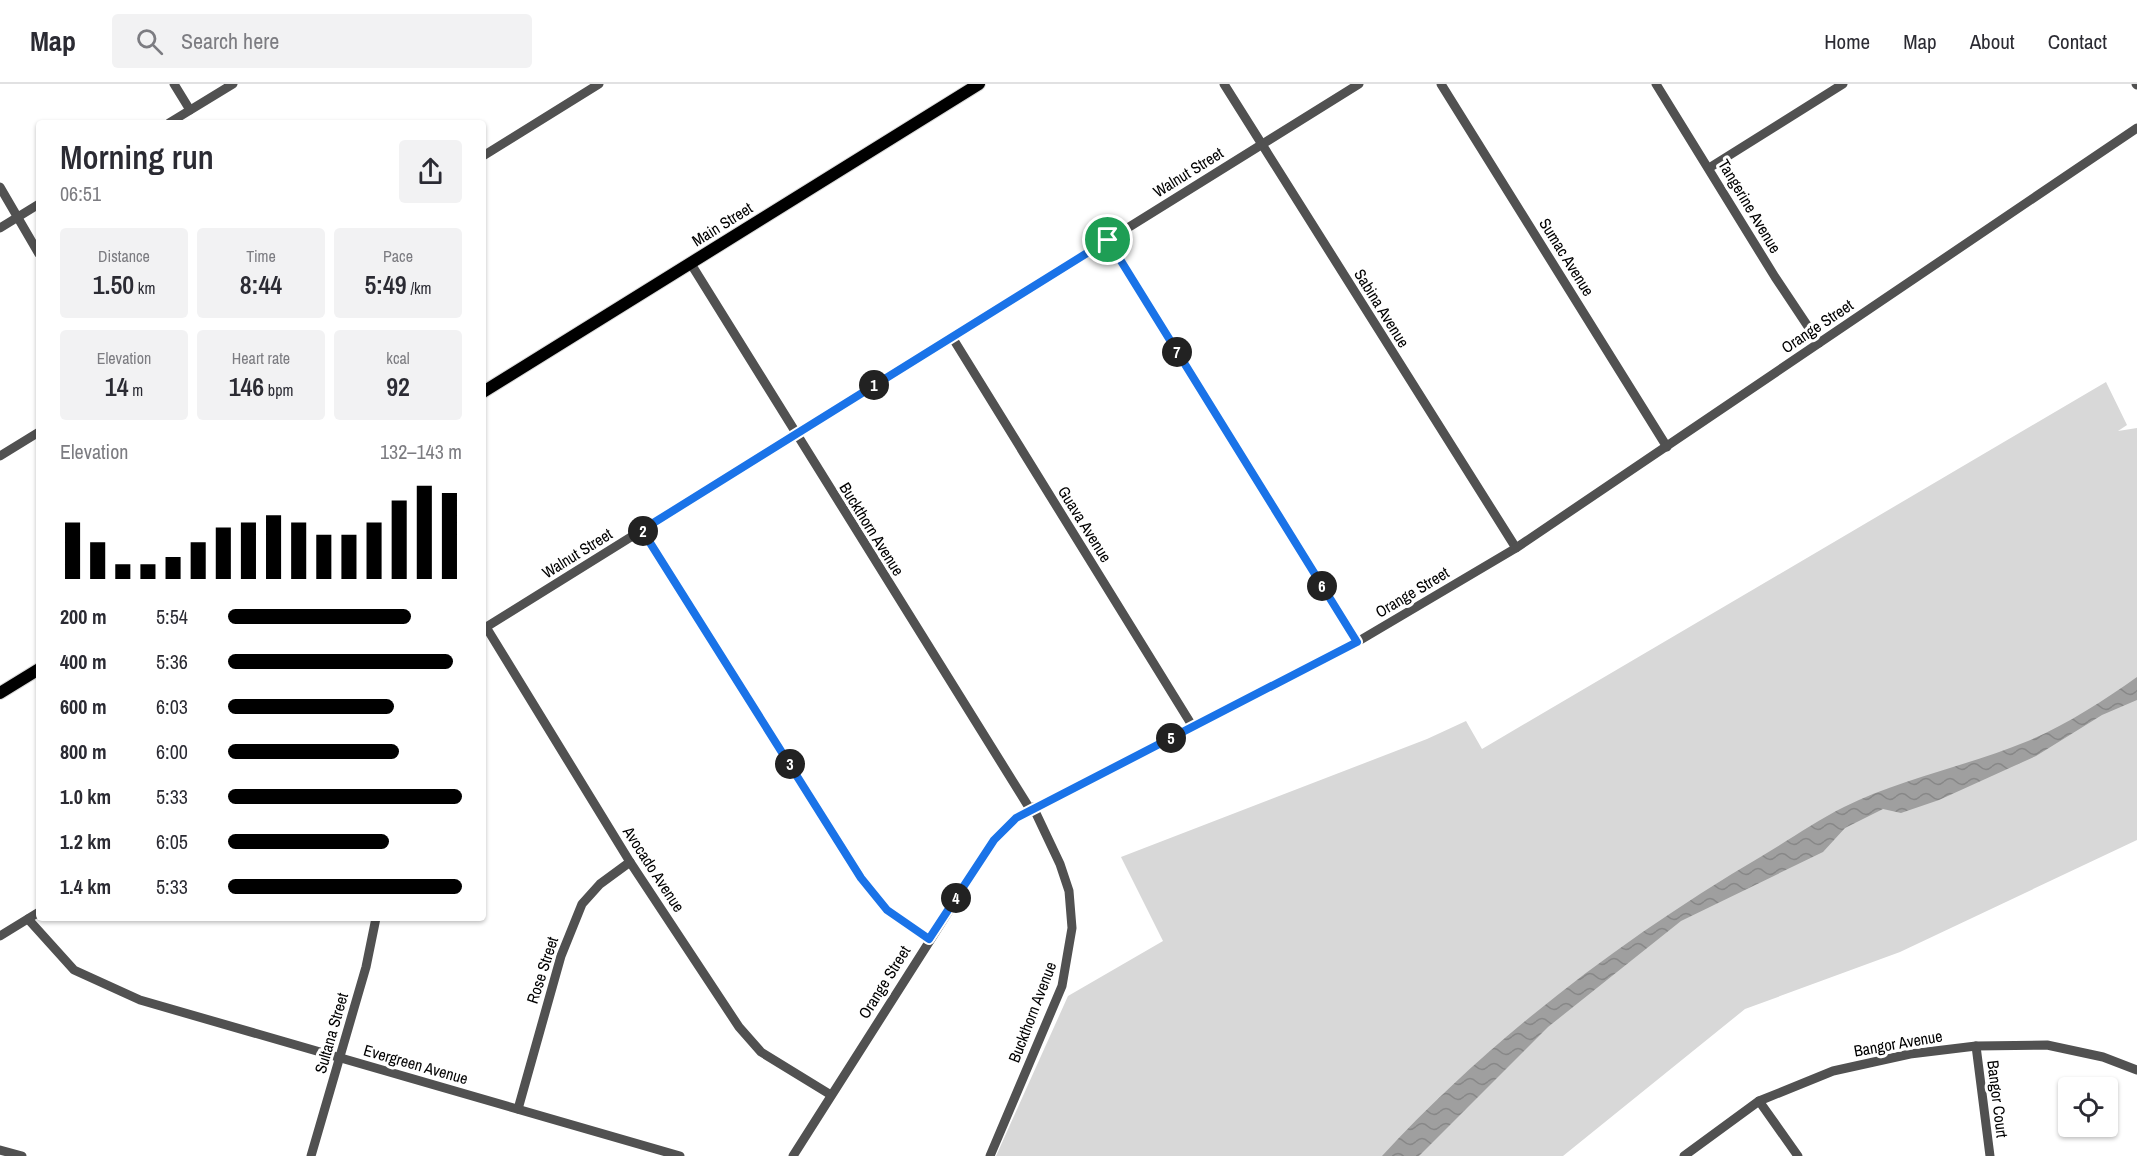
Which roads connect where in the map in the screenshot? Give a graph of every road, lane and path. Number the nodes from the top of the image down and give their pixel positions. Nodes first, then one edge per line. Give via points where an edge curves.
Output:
1 (174, 84) edge
2 (233, 84) edge
3 (599, 84) edge
4 (979, 84) edge
5 (1224, 84) edge
6 (1359, 84) edge
7 (1441, 84) edge
8 (1656, 84) edge
9 (1843, 84) edge
10 (190, 110) junction
11 (174, 120) edge
12 (2137, 128) edge
13 (1261, 144) junction
14 (486, 154) edge
15 (1709, 168) junction
16 (0, 188) edge
17 (36, 206) edge
18 (16, 218) junction
19 (0, 228) edge
20 (1108, 240) junction
21 (36, 249) edge
22 (691, 264) junction
23 (952, 337) junction
24 (1819, 343) junction
25 (486, 390) edge
26 (36, 434) edge
27 (795, 435) junction
28 (1667, 447) junction
29 (0, 456) edge
30 (642, 530) junction
31 (1516, 548) junction
32 (486, 627) edge
33 (486, 631) edge
34 (1357, 642) junction
35 (36, 671) edge
36 (0, 693) edge
37 (1193, 727) junction
38 (1031, 808) junction
39 (630, 862) junction
40 (36, 914) edge
41 (28, 919) junction
42 (375, 921) edge
43 (0, 936) edge
44 (929, 939) junction
45 (1976, 1046) junction
46 (340, 1058) junction
47 (2137, 1070) edge
48 (831, 1095) junction
49 (1759, 1101) junction
50 (518, 1109) junction
51 (0, 1150) edge
52 (22, 1156) edge
53 (311, 1156) edge
54 (680, 1156) edge
55 (793, 1156) edge
56 (990, 1156) edge
57 (1684, 1156) edge
58 (1798, 1156) edge
59 (1990, 1156) edge

1 - 10 street
2 - 10 street
3 - 14 street
4 - 22 main road, Main Street
5 - 13 street, Sabina Avenue
6 - 13 street, Walnut Street
7 - 28 street, Sumac Avenue
8 - 15 street, Tangerine Avenue
9 - 15 street
10 - 11 street
12 - 24 street, Orange Street
13 - 20 street, Walnut Street
13 - 31 street, Sabina Avenue
15 - 24 street, Tangerine Avenue
16 - 18 street
17 - 18 street
18 - 19 street
18 - 21 street
20 - 23 street, Walnut Street
20 - 34 street
22 - 25 main road, Main Street
22 - 27 street, Buckthorn Avenue
23 - 27 street, Walnut Street
23 - 37 street, Guava Avenue
24 - 28 street, Orange Street
26 - 29 street
27 - 30 street, Walnut Street
27 - 38 street, Buckthorn Avenue
28 - 31 street, Orange Street
30 - 32 street, Walnut Street
30 - 44 street via 861,878 887,910
31 - 34 street, Orange Street
33 - 39 street, Avocado Avenue
34 - 37 street, Orange Street
35 - 36 main road
37 - 38 street, Orange Street
38 - 44 street, Orange Street via 994,840
38 - 56 street, Buckthorn Avenue via 1060,864 1069,891 1069,957 1054,1007
39 - 48 street, Avocado Avenue via 740,1027 761,1052
39 - 50 street, Rose Street via 600,884 582,904 561,956
40 - 41 street
41 - 43 street
41 - 46 street, Evergreen Avenue via 74,970 140,1000
42 - 46 street, Sultana Street
44 - 48 street, Orange Street
45 - 47 street, Bangor Avenue via 2047,1045 2103,1057
45 - 49 street, Bangor Avenue via 1910,1054 1833,1071
45 - 59 street, Bangor Court
46 - 50 street, Evergreen Avenue
46 - 53 street, Sultana Street
48 - 55 street, Orange Street
49 - 57 street, Bangor Avenue
49 - 58 street
50 - 54 street, Evergreen Avenue
51 - 52 street

